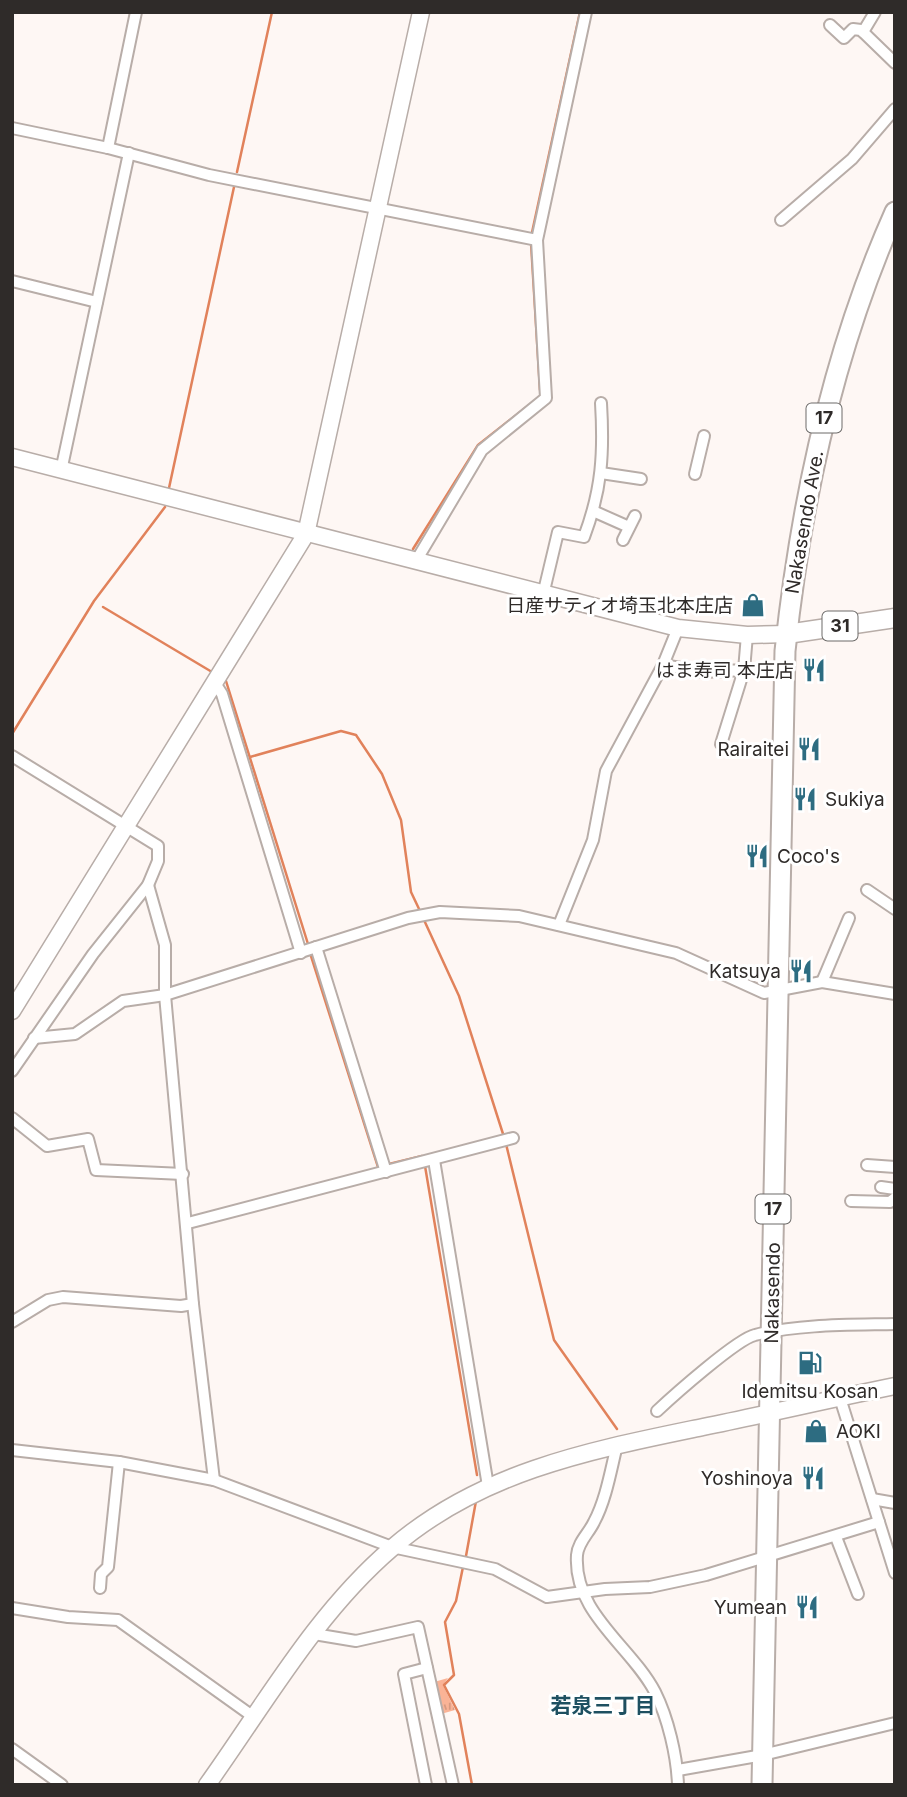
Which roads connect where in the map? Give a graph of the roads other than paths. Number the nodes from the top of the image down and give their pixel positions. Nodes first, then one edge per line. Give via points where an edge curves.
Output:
1 (136, 12) edge
2 (421, 12) edge
3 (586, 12) edge
4 (875, 12) edge
5 (830, 25) dead end
6 (863, 32) junction
7 (895, 62) edge
8 (895, 109) edge
9 (12, 128) edge
10 (108, 148) junction
11 (130, 153) junction
12 (379, 209) junction
13 (895, 212) edge
14 (781, 219) dead end
15 (537, 240) junction
16 (12, 281) edge
17 (97, 302) junction
18 (601, 403) dead end
19 (704, 436) dead end
20 (12, 457) edge
21 (61, 471) junction
22 (601, 473) junction
23 (695, 474) dead end
24 (641, 478) dead end
25 (593, 511) junction
26 (635, 516) dead end
27 (629, 527) junction
28 (306, 534) junction
29 (623, 540) dead end
30 (416, 561) junction
31 (543, 594) junction
32 (894, 618) edge
33 (678, 628) junction
34 (787, 634) junction
35 (747, 635) junction
36 (663, 665) junction
37 (744, 670) junction
38 (215, 683) junction
39 (721, 744) dead end
40 (12, 756) edge
41 (125, 827) junction
42 (148, 885) junction
43 (867, 890) dead end
44 (895, 909) edge
45 (849, 918) dead end
46 (559, 925) junction
47 (316, 947) junction
48 (302, 953) junction
49 (822, 982) junction
50 (777, 990) junction
51 (895, 994) edge
52 (164, 995) junction
53 (12, 1011) edge
54 (34, 1038) junction
55 (12, 1071) edge
56 (12, 1118) edge
57 (513, 1138) dead end
58 (434, 1160) junction
59 (867, 1165) dead end
60 (895, 1167) edge
61 (386, 1172) junction
62 (183, 1174) junction
63 (881, 1187) dead end
64 (895, 1189) edge
65 (895, 1198) edge
66 (851, 1201) dead end
67 (188, 1223) junction
68 (193, 1304) junction
69 (12, 1322) edge
70 (895, 1324) edge
71 (771, 1334) junction
72 (895, 1386) edge
73 (840, 1398) junction
74 (657, 1411) dead end
75 (769, 1413) junction
76 (617, 1445) junction
77 (12, 1450) edge
78 (119, 1462) junction
79 (214, 1480) junction
80 (488, 1486) junction
81 (872, 1499) junction
82 (895, 1503) edge
83 (879, 1522) junction
84 (836, 1537) junction
85 (392, 1547) junction
86 (766, 1558) junction
87 (895, 1573) edge
88 (100, 1588) dead end
89 (584, 1591) junction
90 (858, 1594) dead end
91 (12, 1608) edge
92 (314, 1634) junction
93 (427, 1668) junction
94 (255, 1718) junction
95 (895, 1723) edge
96 (12, 1749) edge
97 (763, 1755) junction
98 (678, 1770) junction
99 (62, 1785) edge
100 (207, 1785) edge
101 (426, 1785) edge
102 (453, 1785) edge
103 (678, 1785) edge
104 (762, 1785) edge

1 - 10 street
2 - 12 street
3 - 15 street
4 - 6 street
5 - 6 street via 844,38 853,29
6 - 7 street
8 - 14 street via 852,159
9 - 10 street
10 - 11 street
11 - 12 street via 209,175
11 - 17 street
12 - 15 street
12 - 28 street
13 - 34 highway, Nakasendo Ave. / 17 via 848,334 823,420
15 - 30 street via 546,398 482,450
16 - 17 street
17 - 21 street
18 - 22 street
19 - 23 street
20 - 21 street
21 - 28 street
22 - 24 street
22 - 25 street
25 - 27 street
25 - 31 street via 584,537 558,532
26 - 27 street
27 - 29 street
28 - 30 street
28 - 38 street
30 - 31 street
31 - 33 street
32 - 34 main road, 31
33 - 35 street
33 - 36 street
34 - 35 street
34 - 50 highway, Nakasendo / 17
35 - 37 street
36 - 37 street via 704,672
36 - 46 street via 606,771 593,840
37 - 39 street
38 - 41 street
38 - 48 street
40 - 41 street
41 - 42 street via 158,846 159,860
41 - 53 street
42 - 52 street via 165,945
42 - 54 street
43 - 44 street
45 - 49 street
46 - 47 street via 519,916 440,912
46 - 50 street via 676,953 764,993
47 - 48 street
47 - 61 street
48 - 52 street
49 - 50 street
49 - 51 street
50 - 71 highway, Nakasendo / 17
52 - 54 street via 123,1001 75,1034
52 - 62 street
54 - 55 street
56 - 62 street via 47,1146 88,1139 96,1170
57 - 58 street
58 - 61 street
58 - 80 street
59 - 60 street
61 - 67 street
62 - 67 street
63 - 64 street
65 - 66 street via 890,1202
67 - 68 street
68 - 69 street via 64,1297 48,1300
68 - 79 street
70 - 71 street via 834,1324
71 - 74 street via 750,1337
71 - 75 highway, Nakasendo / 17
72 - 73 street
73 - 75 street
73 - 81 street
75 - 76 street
75 - 86 highway, Nakasendo / 17
76 - 80 street via 547,1462
76 - 89 street via 594,1522 577,1552
77 - 78 street
78 - 79 street
78 - 88 street via 108,1567 101,1574
79 - 85 street
80 - 85 street
81 - 82 street
81 - 83 street
83 - 84 street
83 - 87 street
84 - 86 street
84 - 90 street
85 - 89 street via 495,1569 547,1597
85 - 92 street
86 - 89 street via 650,1587
86 - 97 highway, Nakasendo / 17
89 - 98 street via 600,1623 654,1690
91 - 94 street via 118,1620
92 - 93 street via 356,1641 418,1627
92 - 94 street
93 - 101 street via 404,1674
93 - 102 street
94 - 100 street
95 - 97 street
96 - 99 street
97 - 98 street
97 - 104 highway, Nakasendo / 17
98 - 103 street

